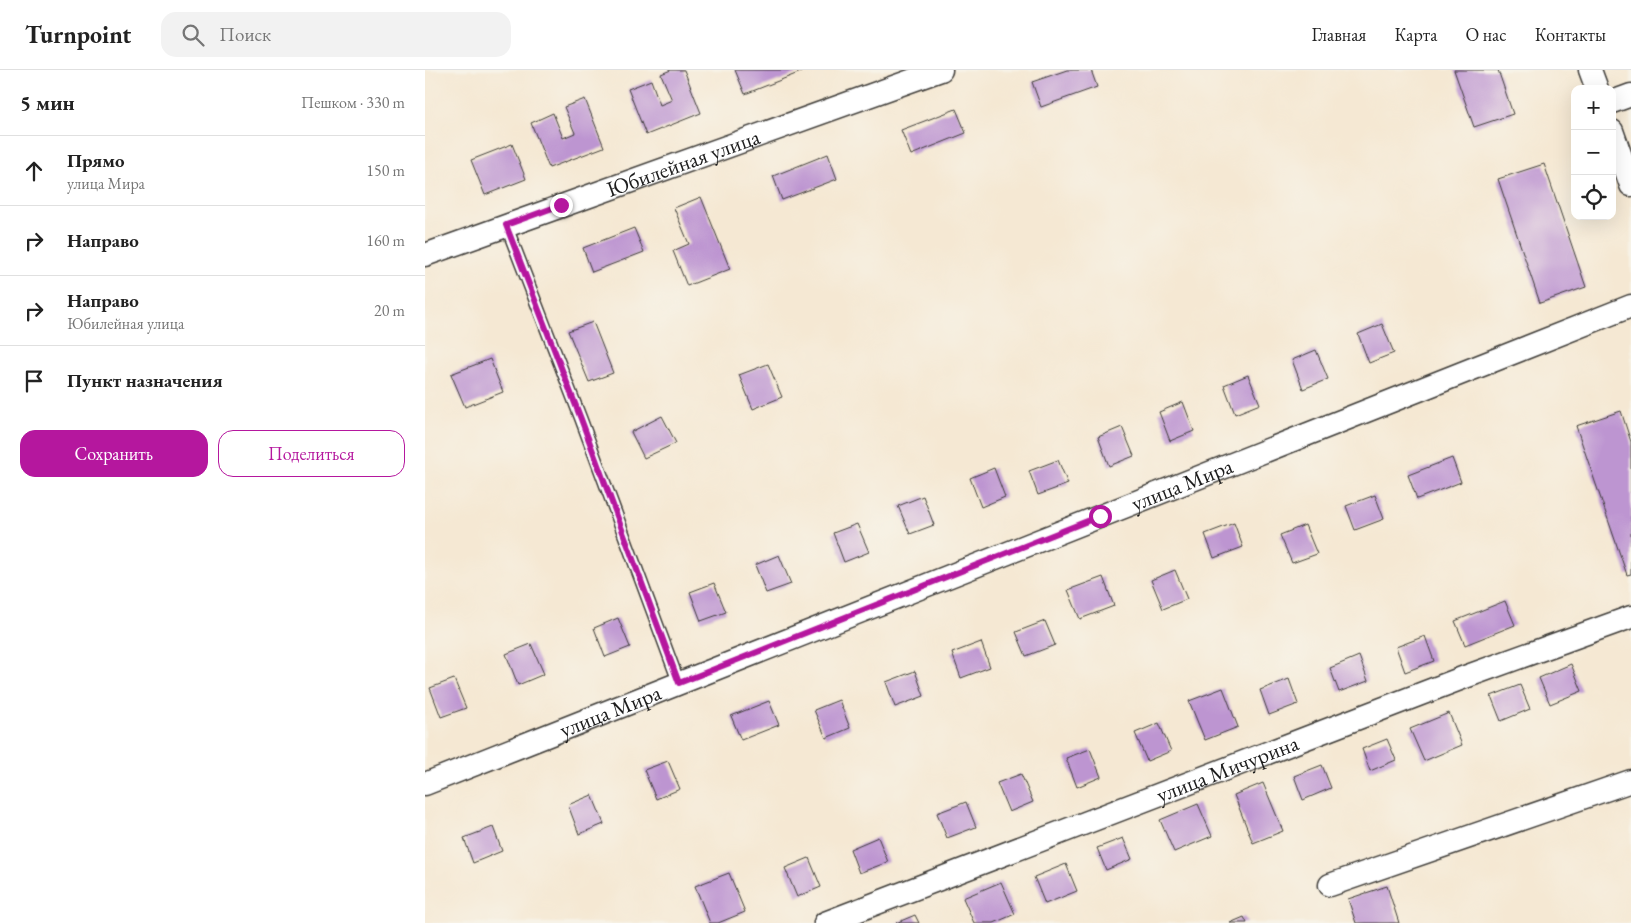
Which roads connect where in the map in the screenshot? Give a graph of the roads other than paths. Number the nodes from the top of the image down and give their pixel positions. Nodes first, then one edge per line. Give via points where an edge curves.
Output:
1 (941, 70) edge
2 (1590, 70) edge
3 (1596, 85) edge
4 (1631, 95) edge
5 (1616, 101) edge
6 (1616, 142) edge
7 (1631, 185) edge
8 (506, 225) junction
9 (425, 255) edge
10 (1631, 306) edge
11 (1631, 617) edge
12 (679, 683) junction
13 (1631, 781) edge
14 (425, 784) edge
15 (1330, 885) dead end
16 (825, 923) edge

1 - 8 street, Юбилейная улица
2 - 3 street
4 - 5 street
6 - 7 street
8 - 9 street, Юбилейная улица
8 - 12 lane
10 - 12 street, улица Мира
11 - 16 street, улица Мичурина via 1455,681
12 - 14 street, улица Мира
13 - 15 street

